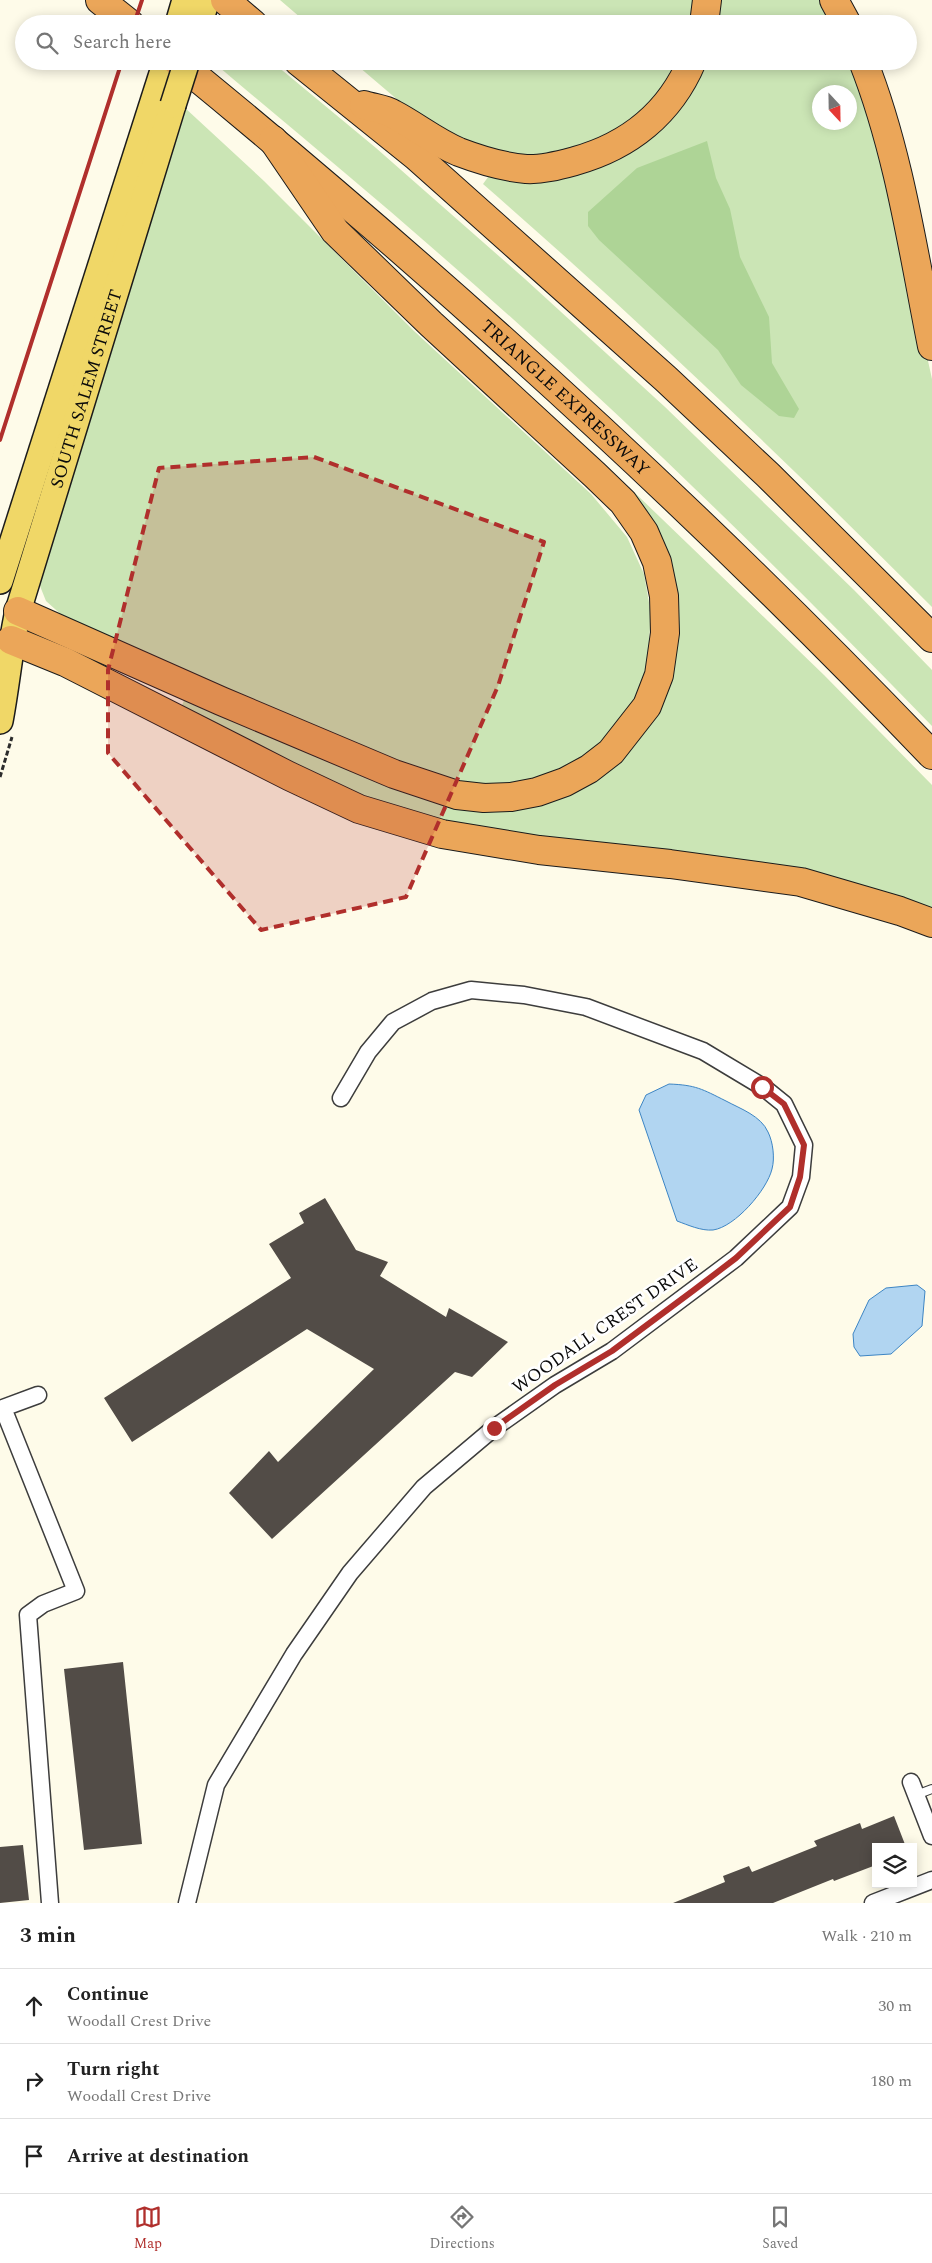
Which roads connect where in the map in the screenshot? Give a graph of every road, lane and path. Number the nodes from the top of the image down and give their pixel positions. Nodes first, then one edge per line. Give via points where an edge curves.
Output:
1 (100, 0) edge
2 (185, 0) edge
3 (207, 0) edge
4 (225, 0) edge
5 (707, 0) edge
6 (834, 0) edge
7 (119, 15) edge
8 (181, 15) edge
9 (202, 15) edge
10 (242, 15) edge
11 (705, 15) edge
12 (842, 15) edge
13 (166, 70) edge
14 (182, 70) edge
15 (188, 70) edge
16 (309, 70) edge
17 (688, 70) edge
18 (867, 70) edge
19 (165, 98) junction
20 (343, 98) junction
21 (273, 140) junction
22 (932, 346) edge
23 (0, 581) edge
24 (9, 607) edge
25 (6, 638) edge
26 (932, 638) edge
27 (6, 727) edge
28 (932, 756) edge
29 (0, 777) edge
30 (932, 924) edge
31 (341, 1098) dead end
32 (38, 1394) dead end
33 (1, 1408) edge
34 (913, 1789) joint
35 (932, 1789) edge
36 (932, 1836) edge
37 (932, 1880) edge
38 (50, 1903) edge
39 (187, 1903) edge
40 (873, 1903) edge

1 - 7 highway
2 - 8 main road
3 - 9 main road
4 - 10 highway
5 - 11 highway
6 - 12 highway
13 - 19 main road, SOUTH SALEM STREET
14 - 19 main road, SOUTH SALEM STREET, bridge
15 - 21 highway, TRIANGLE EXPRESSWAY
16 - 20 highway
17 - 20 highway via 683,83 660,113 633,136 599,154 560,165 527,169 459,152 429,138 392,113
18 - 22 highway via 891,144
19 - 23 main road, SOUTH SALEM STREET
19 - 24 main road, SOUTH SALEM STREET
20 - 26 highway via 416,156 666,379
21 - 24 highway via 335,231 430,324 623,502 644,532 657,562 664,596 665,633 659,675 647,706 611,752 565,782 510,797 457,795 394,774
21 - 28 highway, TRIANGLE EXPRESSWAY via 441,285 613,442 760,582
24 - 25 main road, SOUTH SALEM STREET
25 - 27 main road, SOUTH SALEM STREET
25 - 30 highway via 65,662 358,809 442,834 539,850 801,882 900,911
27 - 29 path
31 - 39 street, WOODALL CREST DRIVE via 368,1052 393,1022 432,1001 471,990 524,994 586,1007 703,1052 762,1087 784,1104 804,1145 800,1177 790,1207 736,1258 612,1351 555,1385 494,1428 424,1486 350,1573 294,1654 216,1785
32 - 33 street
33 - 38 street via 76,1591 43,1604 28,1615
34 - 35 lane
34 - 36 street
37 - 40 street

